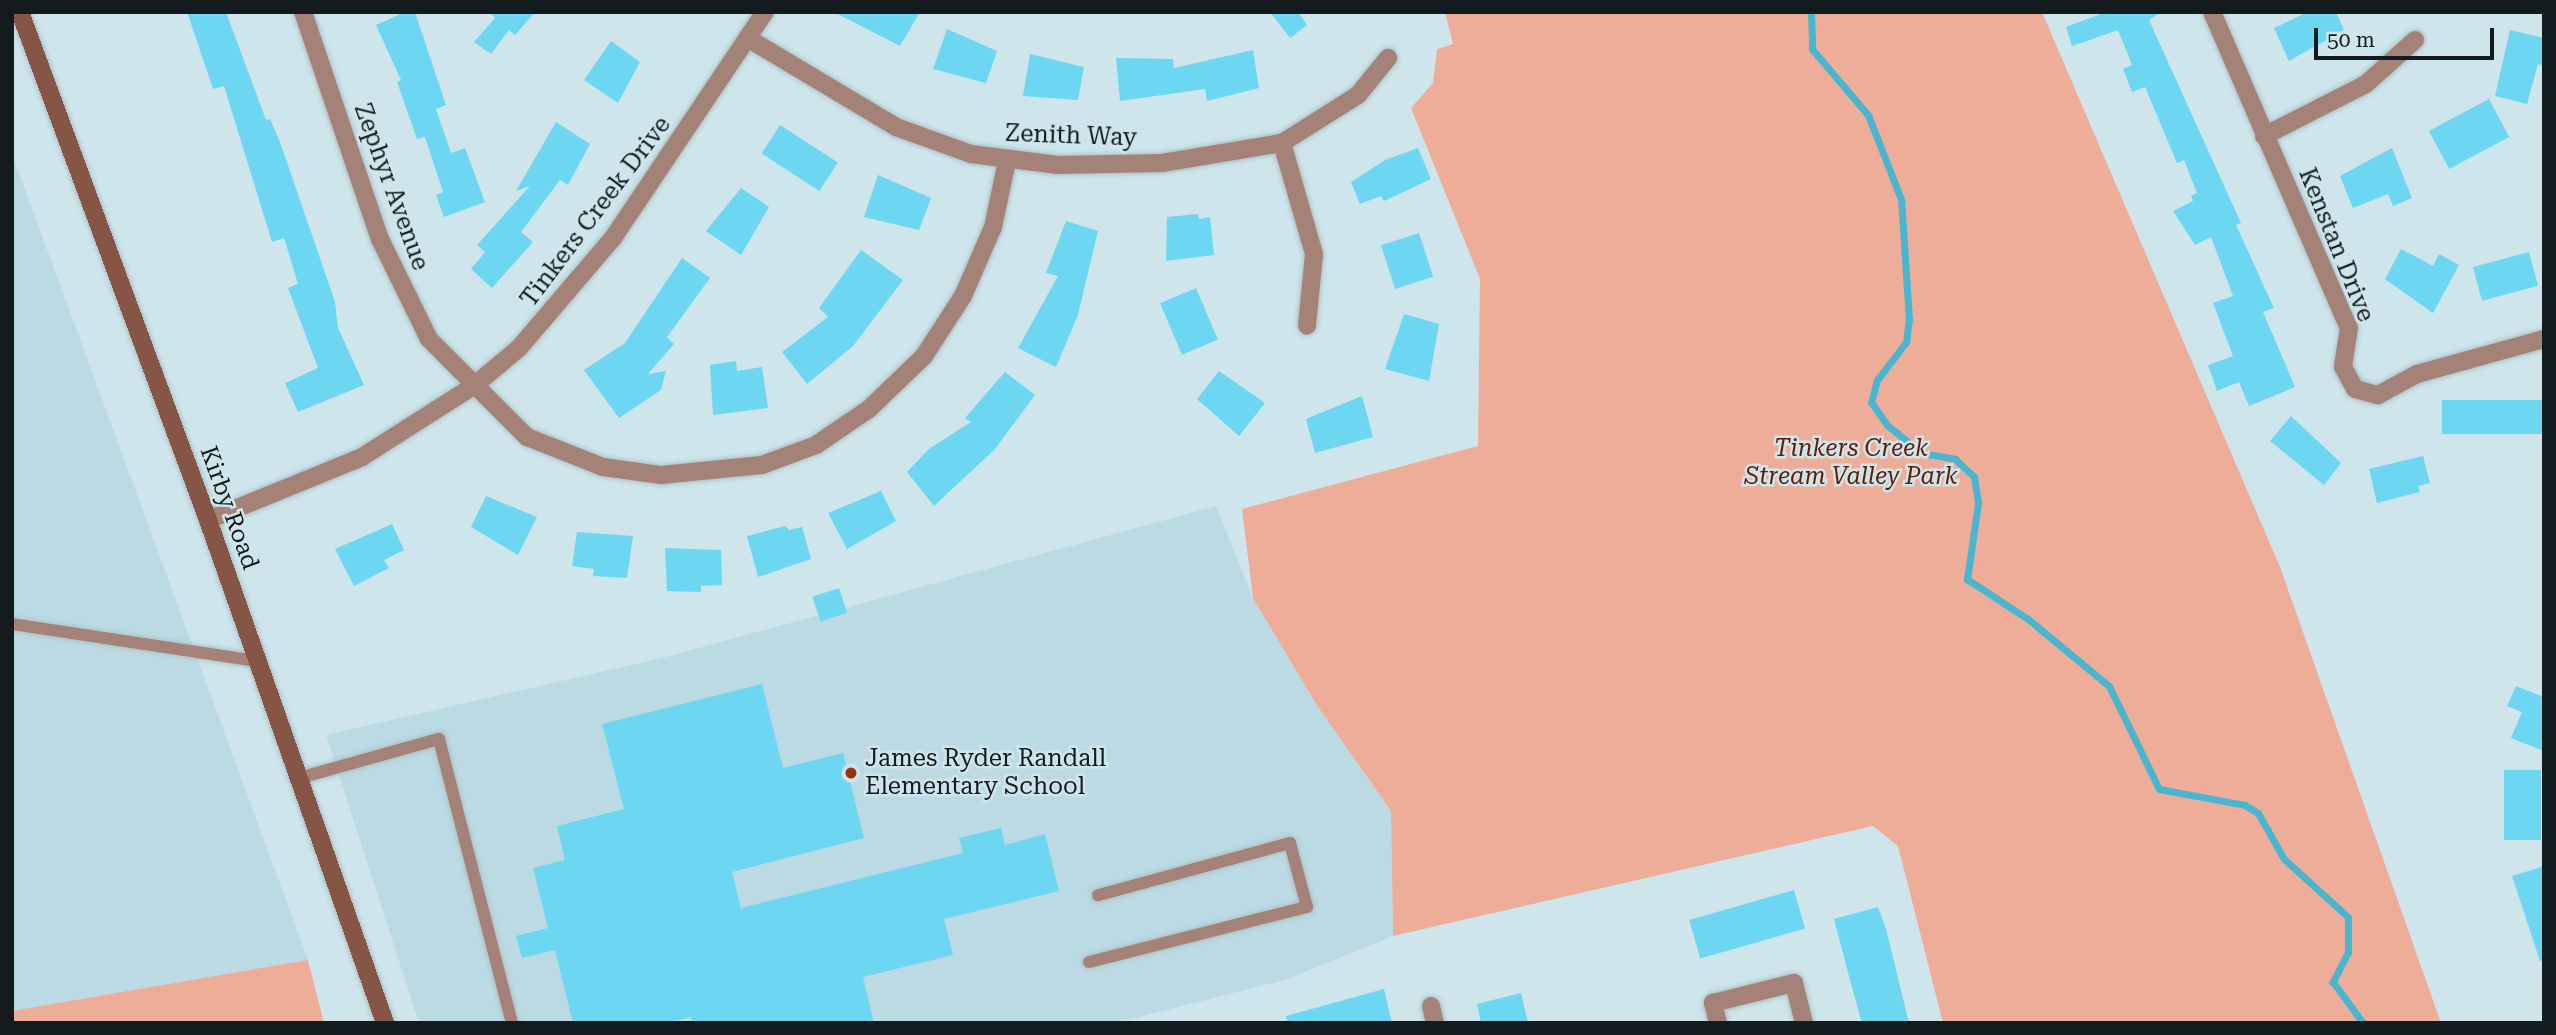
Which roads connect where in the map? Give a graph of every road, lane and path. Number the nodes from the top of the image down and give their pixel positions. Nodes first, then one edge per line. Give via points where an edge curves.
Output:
1 (20, 12) edge
2 (303, 12) edge
3 (765, 12) edge
4 (2212, 12) edge
5 (748, 39) junction
6 (2415, 40) dead end
7 (1388, 58) dead end
8 (2264, 136) junction
9 (1282, 143) junction
10 (1007, 162) junction
11 (1307, 326) dead end
12 (2544, 339) edge
13 (475, 385) junction
14 (208, 520) junction
15 (12, 624) edge
16 (258, 661) junction
17 (299, 778) junction
18 (1098, 895) dead end
19 (1089, 962) dead end
20 (385, 1023) edge
21 (512, 1023) edge
22 (1718, 1023) edge
23 (1804, 1023) edge

1 - 14 main road, Kirby Road
2 - 13 street, Zephyr Avenue via 397,277 429,339
3 - 5 street, Tinkers Creek Drive
4 - 8 street, Kenstan Drive
5 - 10 street, Zenith Way via 896,127
5 - 13 street, Tinkers Creek Drive via 585,276 545,324
6 - 8 street via 2366,84
7 - 9 street, Zenith Way via 1358,95
8 - 12 street, Kenstan Drive via 2349,328 2343,367 2355,389 2378,396 2417,374
9 - 10 street, Zenith Way via 1162,163
9 - 11 street via 1314,254
10 - 13 street, Zephyr Avenue via 992,227 939,336 869,409 790,456 688,474 603,467 527,437
13 - 14 street, Tinkers Creek Drive via 362,457
14 - 16 main road, Kirby Road
15 - 16 lane
16 - 17 main road, Kirby Road
17 - 20 main road, Kirby Road
17 - 21 lane via 439,739
18 - 19 lane via 1290,843 1307,907
22 - 23 street via 1713,1003 1794,984

